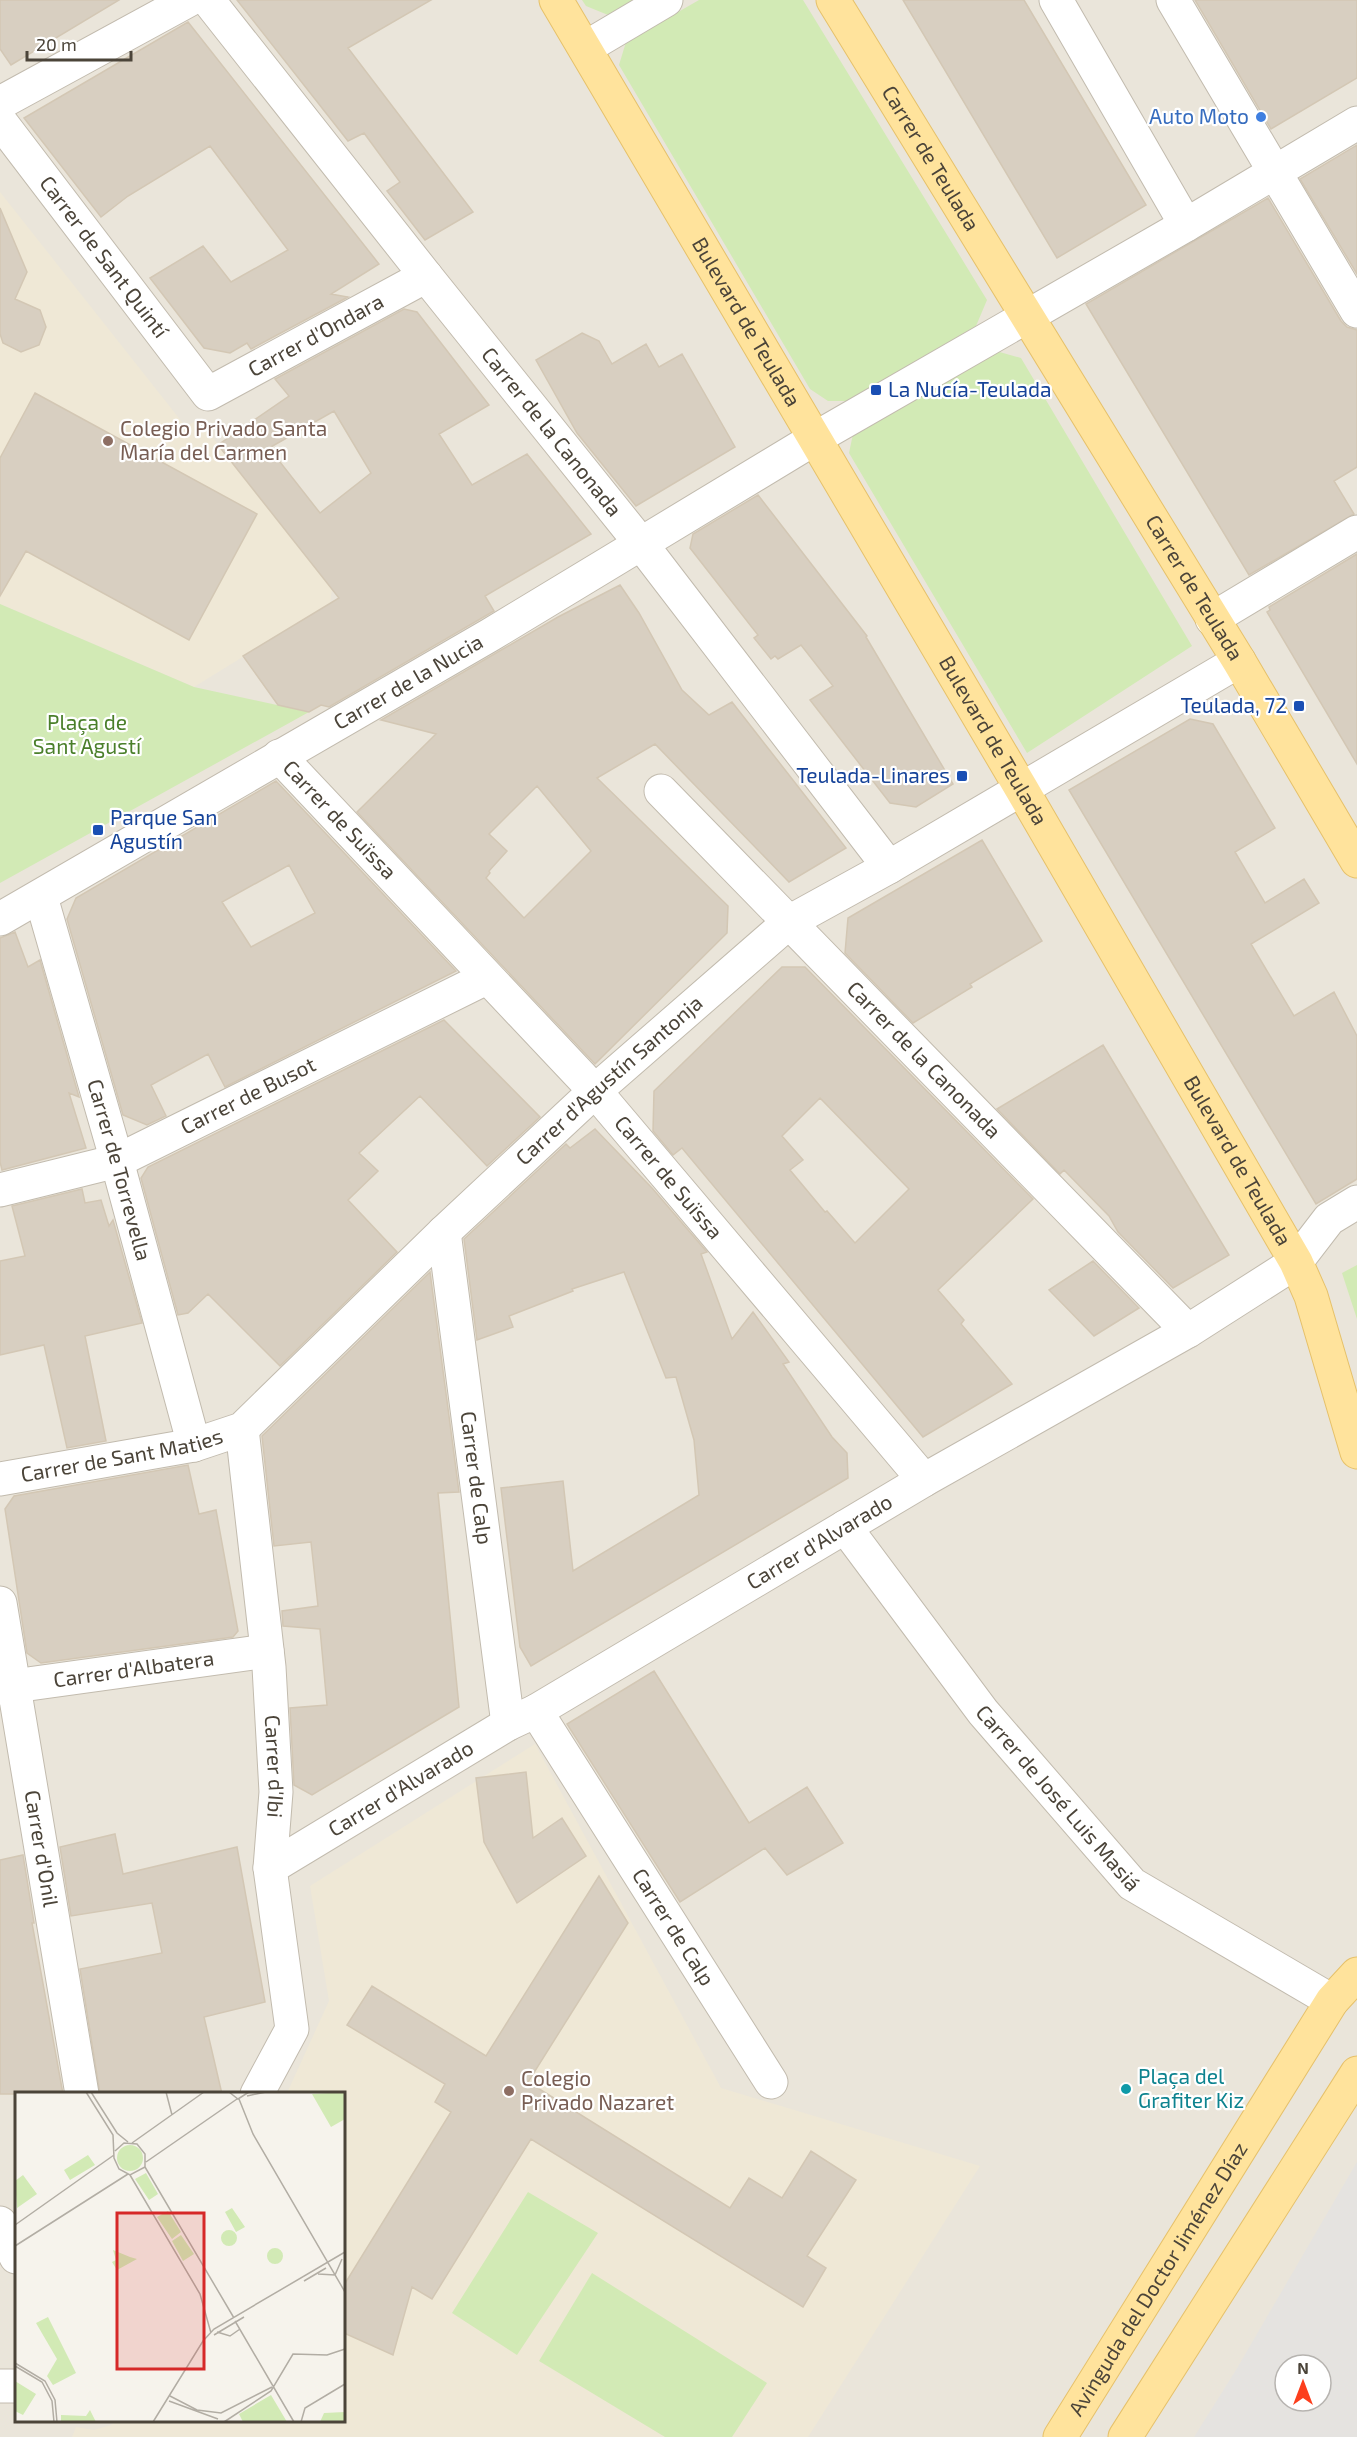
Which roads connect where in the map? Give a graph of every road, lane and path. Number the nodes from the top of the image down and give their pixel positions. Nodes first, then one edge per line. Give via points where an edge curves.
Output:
1 (189, 0) edge
2 (208, 0) edge
3 (556, 0) edge
4 (666, 0) edge
5 (833, 0) edge
6 (1056, 0) edge
7 (1173, 0) edge
8 (585, 48) junction
9 (0, 103) edge
10 (0, 121) edge
11 (1357, 123) edge
12 (1274, 172) junction
13 (1186, 225) junction
14 (426, 276) junction
15 (1357, 311) edge
16 (1028, 316) junction
17 (208, 394) joint
18 (814, 439) junction
19 (1357, 532) edge
20 (642, 545) junction
21 (1212, 619) junction
22 (1239, 661) junction
23 (279, 756) junction
24 (1022, 788) junction
25 (661, 791) dead end
26 (1357, 861) edge
27 (890, 867) junction
28 (41, 897) junction
29 (0, 919) edge
30 (789, 922) junction
31 (486, 978) junction
32 (595, 1091) junction
33 (117, 1161) junction
34 (0, 1190) edge
35 (1357, 1202) edge
36 (444, 1232) junction
37 (1296, 1262) junction
38 (1188, 1331) junction
39 (242, 1429) junction
40 (194, 1444) junction
41 (1357, 1452) edge
42 (0, 1479) edge
43 (924, 1480) junction
44 (845, 1527) junction
45 (0, 1603) edge
46 (267, 1651) junction
47 (6, 1686) edge
48 (522, 1717) junction
49 (270, 1868) junction
50 (1357, 1974) edge
51 (1332, 2001) junction
52 (1357, 2073) edge
53 (771, 2082) dead end
54 (82, 2092) edge
55 (258, 2092) edge
56 (0, 2223) edge
57 (15, 2255) edge
58 (1060, 2437) edge
59 (1125, 2437) edge

1 - 9 street
2 - 14 street, Carrer de la Canonada
3 - 8 main road, Bulevard de Teulada
4 - 8 street
5 - 16 main road, Carrer de Teulada
6 - 13 street
7 - 12 street
8 - 18 main road, Bulevard de Teulada
10 - 17 street, Carrer de Sant Quintí
11 - 12 street
12 - 13 street
12 - 15 street
13 - 16 street
14 - 17 street, Carrer d'Ondara
14 - 20 street, Carrer de la Canonada
16 - 18 street
16 - 21 main road, Carrer de Teulada
18 - 20 street, Carrer de la Nucia
18 - 24 main road, Bulevard de Teulada
19 - 21 street
20 - 23 street, Carrer de la Nucia
20 - 27 street, Carrer de la Canonada
21 - 22 main road, Carrer de Teulada
22 - 24 street, Carrer d'Agustín Santonja
22 - 26 main road, Carrer de Teulada
23 - 28 street, Carrer de la Nucia
23 - 31 street, Carrer de Suïssa
24 - 27 street, Carrer d'Agustín Santonja
24 - 37 main road, Bulevard de Teulada
25 - 30 street, Carrer de la Canonada
27 - 30 street, Carrer d'Agustín Santonja
28 - 29 street, Carrer de la Nucia
28 - 33 street, Carrer de Torrevella
30 - 32 street, Carrer d'Agustín Santonja
30 - 38 street, Carrer de la Canonada
31 - 32 street, Carrer de Suïssa
31 - 33 street, Carrer de Busot
32 - 36 street, Carrer d'Agustín Santonja
32 - 43 street, Carrer de Suïssa
33 - 34 street, Carrer de Busot
33 - 40 street, Carrer de Torrevella
35 - 37 street, Carrer d'Alvarado via 1329,1219
36 - 39 street, Carrer d'Agustín Santonja
36 - 48 street, Carrer de Calp
37 - 38 street, Carrer d'Alvarado
37 - 41 main road, Bulevard de Teulada via 1311,1296
38 - 43 street, Carrer d'Alvarado
39 - 40 street, Carrer de Sant Maties
39 - 46 street, Carrer d'Ibi
40 - 42 street, Carrer de Sant Maties
43 - 44 street, Carrer d'Alvarado
44 - 48 street, Carrer d'Alvarado
44 - 51 street, Carrer de José Luis Masiá via 983,1712 1132,1884
45 - 47 street, Carrer d'Onil
46 - 47 street, Carrer d'Albatera
46 - 49 street, Carrer d'Ibi via 276,1792
47 - 54 street, Carrer d'Onil
48 - 49 street, Carrer d'Alvarado
48 - 53 street, Carrer de Calp
49 - 55 street, Carrer d'Ibi via 292,2029
50 - 51 main road, Avinguda del Doctor Jiménez Díaz
51 - 58 main road, Avinguda del Doctor Jiménez Díaz
52 - 59 main road
56 - 57 street

